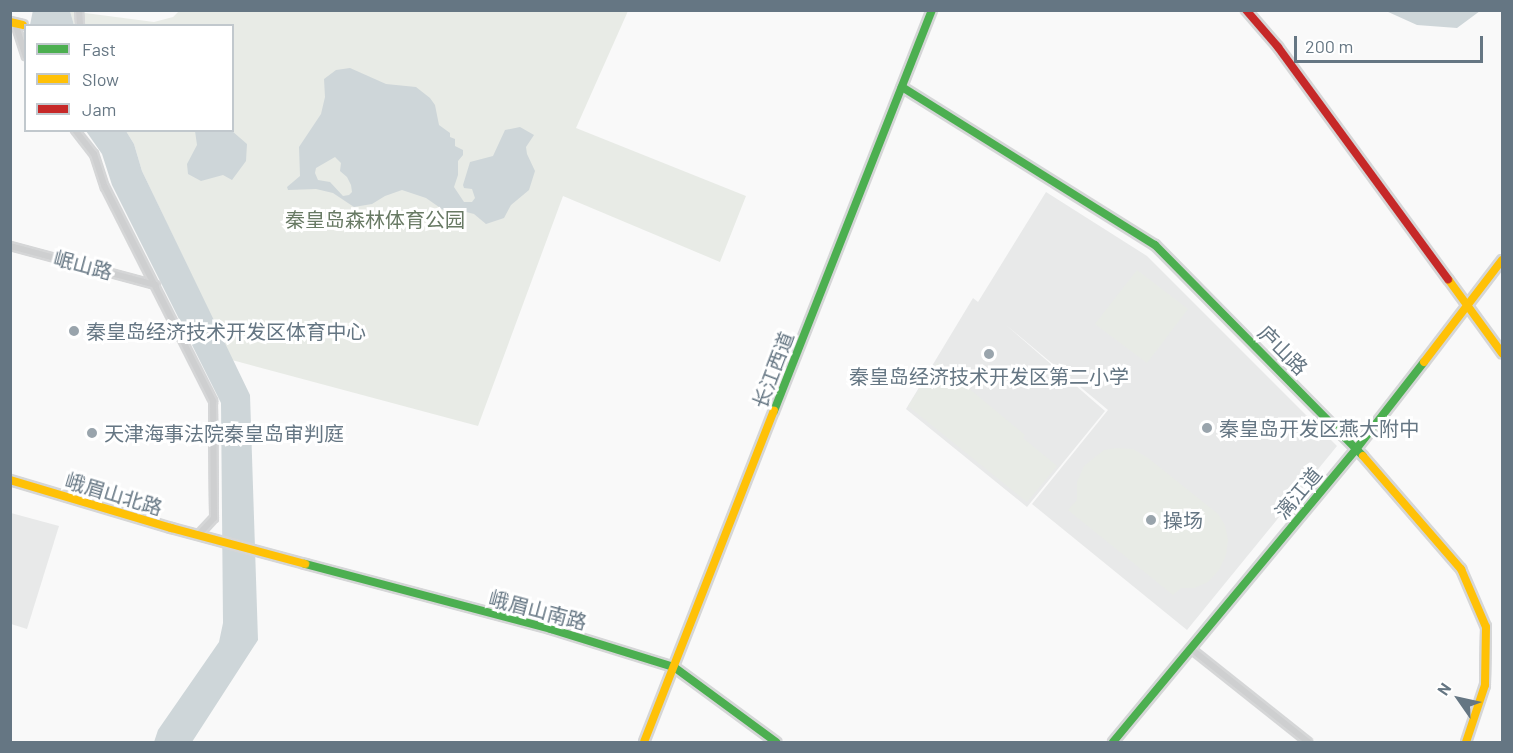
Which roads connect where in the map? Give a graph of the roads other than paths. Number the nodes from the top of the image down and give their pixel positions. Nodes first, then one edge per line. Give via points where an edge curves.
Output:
1 (932, 10) edge
2 (1246, 10) edge
3 (18, 24) edge
4 (24, 48) edge
5 (902, 87) junction
6 (77, 132) edge
7 (10, 246) edge
8 (1503, 260) edge
9 (156, 285) junction
10 (1466, 305) junction
11 (1503, 353) edge
12 (1357, 448) junction
13 (10, 480) edge
14 (199, 534) junction
15 (210, 536) joint
16 (1190, 648) junction
17 (674, 667) junction
18 (644, 742) edge
19 (776, 742) edge
20 (1113, 742) edge
21 (1308, 742) edge
22 (1466, 742) edge

1 - 5 street, 长江西道
2 - 10 street via 1278,47
3 - 4 street
5 - 12 street, 庐山路 via 1155,245
5 - 17 street, 长江西道
6 - 9 street via 94,154 105,187
7 - 9 street, 岷山路
8 - 10 street, 漓江道
9 - 14 street via 213,401 214,518
10 - 11 street
10 - 12 street, 漓江道
12 - 16 street, 漓江道
12 - 22 street, 庐山路 via 1461,569 1486,627 1485,685
13 - 14 street, 峨眉山北路
14 - 15 street, 峨眉山北路
15 - 17 street, 峨眉山南路 via 551,629
16 - 20 street, 漓江道
16 - 21 street
17 - 18 street, 长江西道
17 - 19 street, 峨眉山南路

